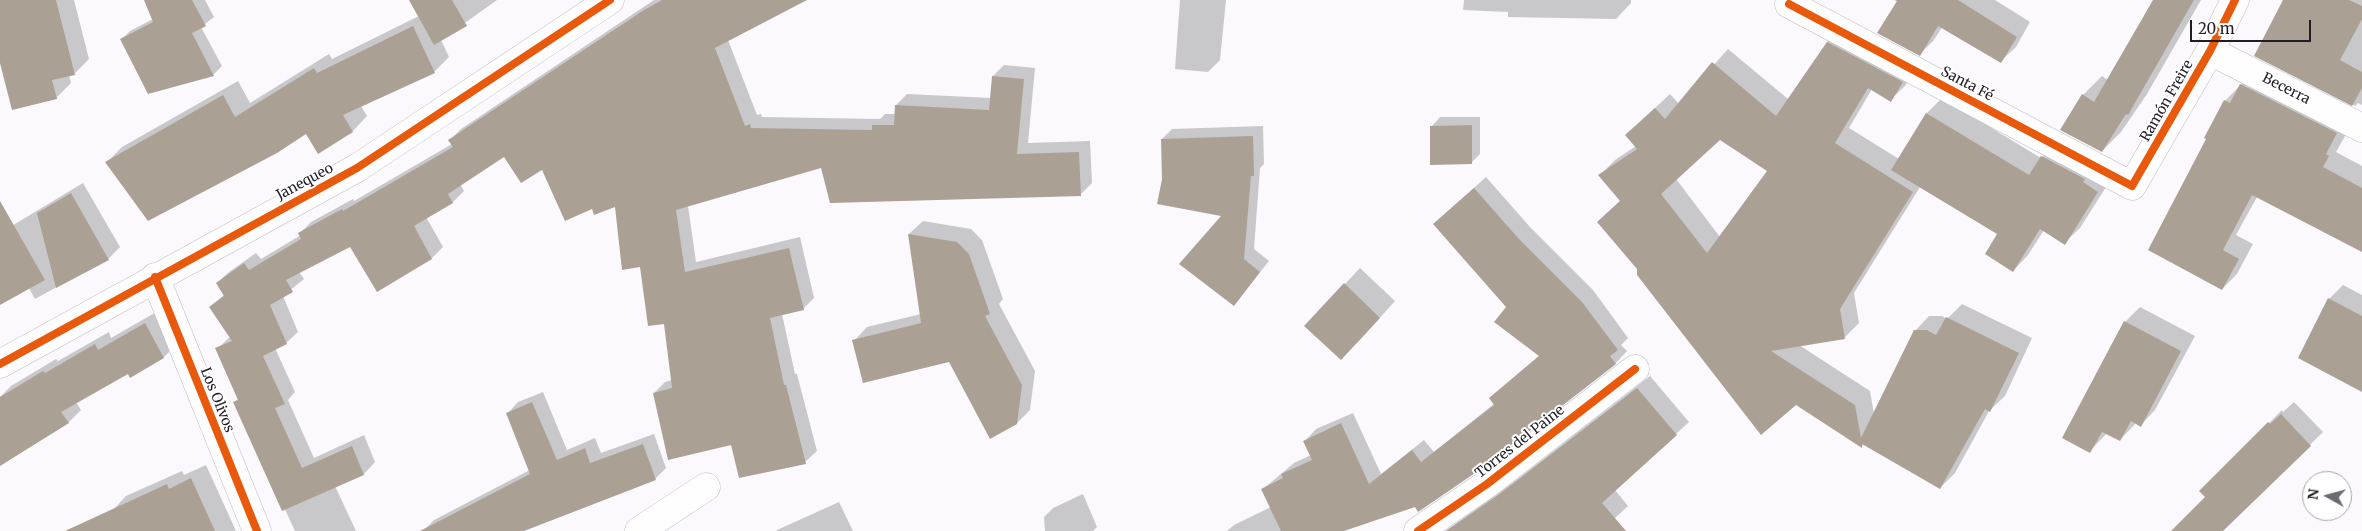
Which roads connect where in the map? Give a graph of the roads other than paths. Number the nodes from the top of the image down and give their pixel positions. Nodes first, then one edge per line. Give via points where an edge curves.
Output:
1 (610, 0) edge
2 (2235, 0) edge
3 (1789, 4) dead end
4 (2210, 51) junction
5 (2362, 128) edge
6 (2132, 186) joint
7 (155, 277) junction
8 (0, 364) edge
9 (1635, 369) dead end
10 (706, 487) dead end
11 (257, 531) edge
12 (639, 531) edge
13 (1418, 531) edge

1 - 7 street, Janequeo via 357,168
2 - 4 street, Ramón Freire
3 - 6 street, Santa Fé
4 - 5 street, Becerra
4 - 6 street, Ramón Freire
7 - 8 street, Janequeo
7 - 11 street, Los Olivos
9 - 13 street, Torres del Paine via 1487,484
10 - 12 street

